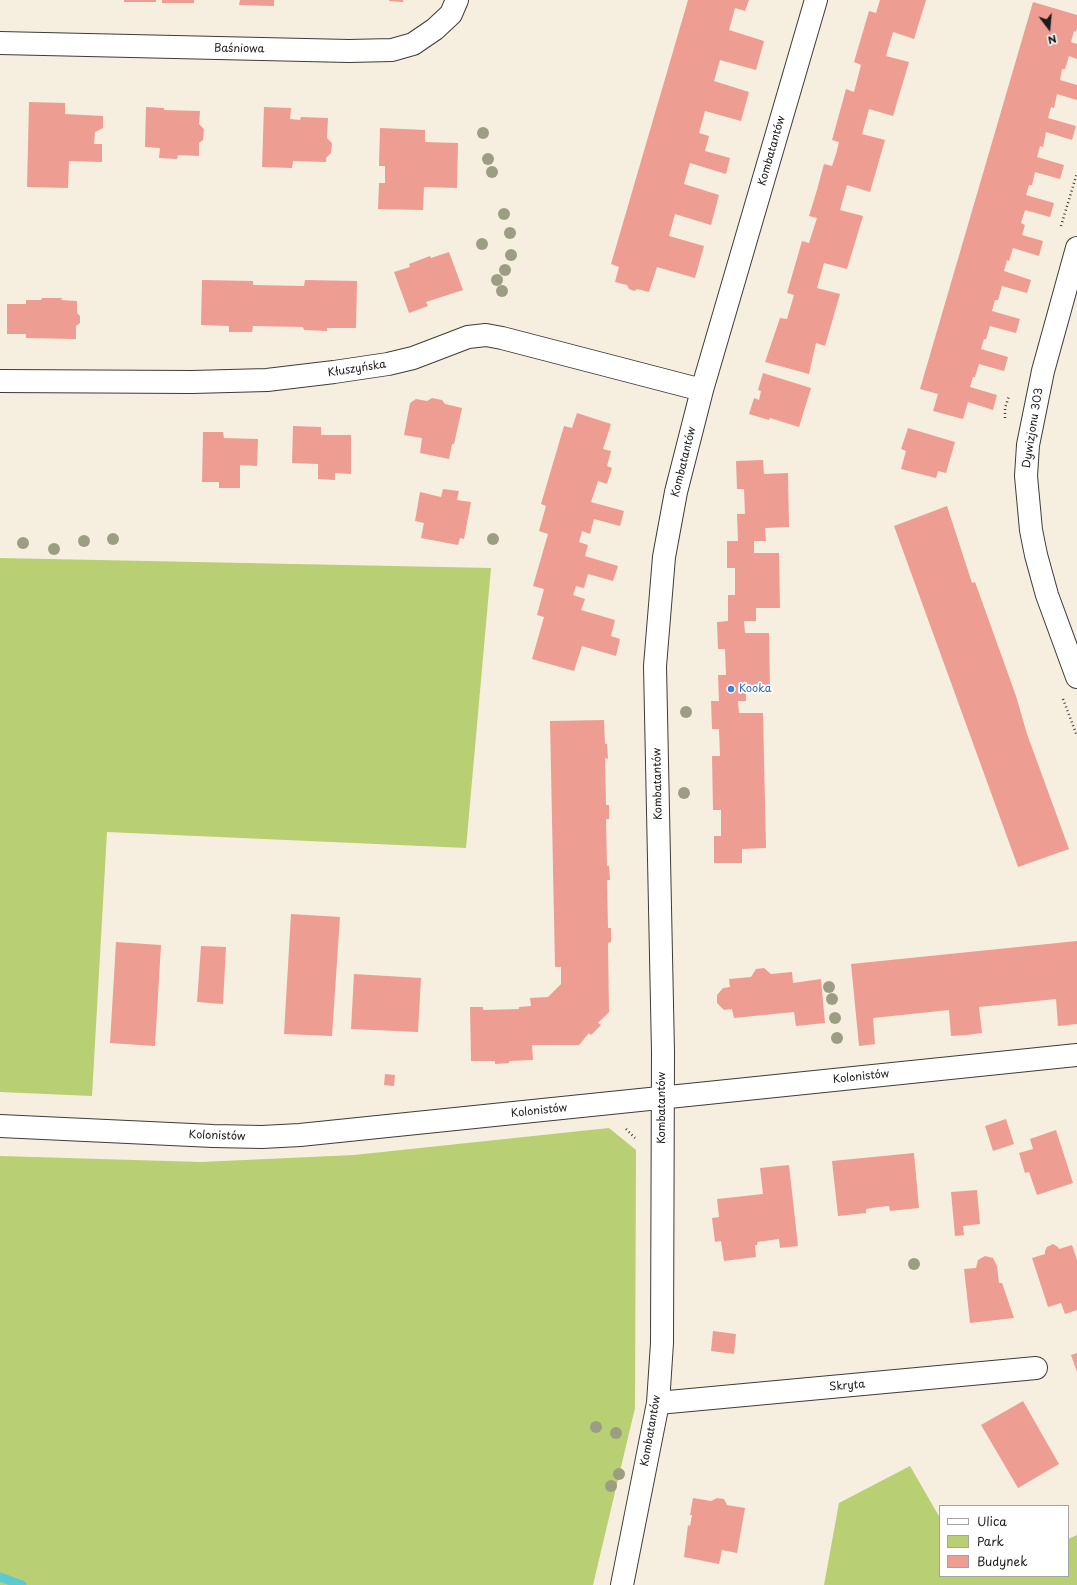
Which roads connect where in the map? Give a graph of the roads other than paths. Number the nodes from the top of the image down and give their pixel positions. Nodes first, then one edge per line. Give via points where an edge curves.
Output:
1 (457, 0) edge
2 (816, 0) edge
3 (0, 43) edge
4 (1077, 248) edge
5 (1072, 284) edge
6 (0, 382) edge
7 (702, 390) junction
8 (1077, 677) edge
9 (1077, 1055) edge
10 (662, 1098) junction
11 (0, 1126) edge
12 (1036, 1368) dead end
13 (658, 1403) junction
14 (622, 1585) edge

1 - 3 street, Baśniowa via 451,14 434,29 413,44 392,50 349,52
2 - 7 street, Kombatantów
4 - 5 street, Dywizjonu 303
5 - 8 street, Dywizjonu 303 via 1039,390 1028,445 1026,476 1036,555 1047,595
6 - 7 street, Kłuszyńska via 267,380 388,364 413,358 468,337 486,335
7 - 10 street, Kombatantów via 669,529 657,628 655,666
9 - 10 street, Kolonistów
10 - 11 street, Kolonistów via 262,1138
10 - 13 street, Kombatantów via 662,1308
12 - 13 street, Skryta
13 - 14 street, Kombatantów

